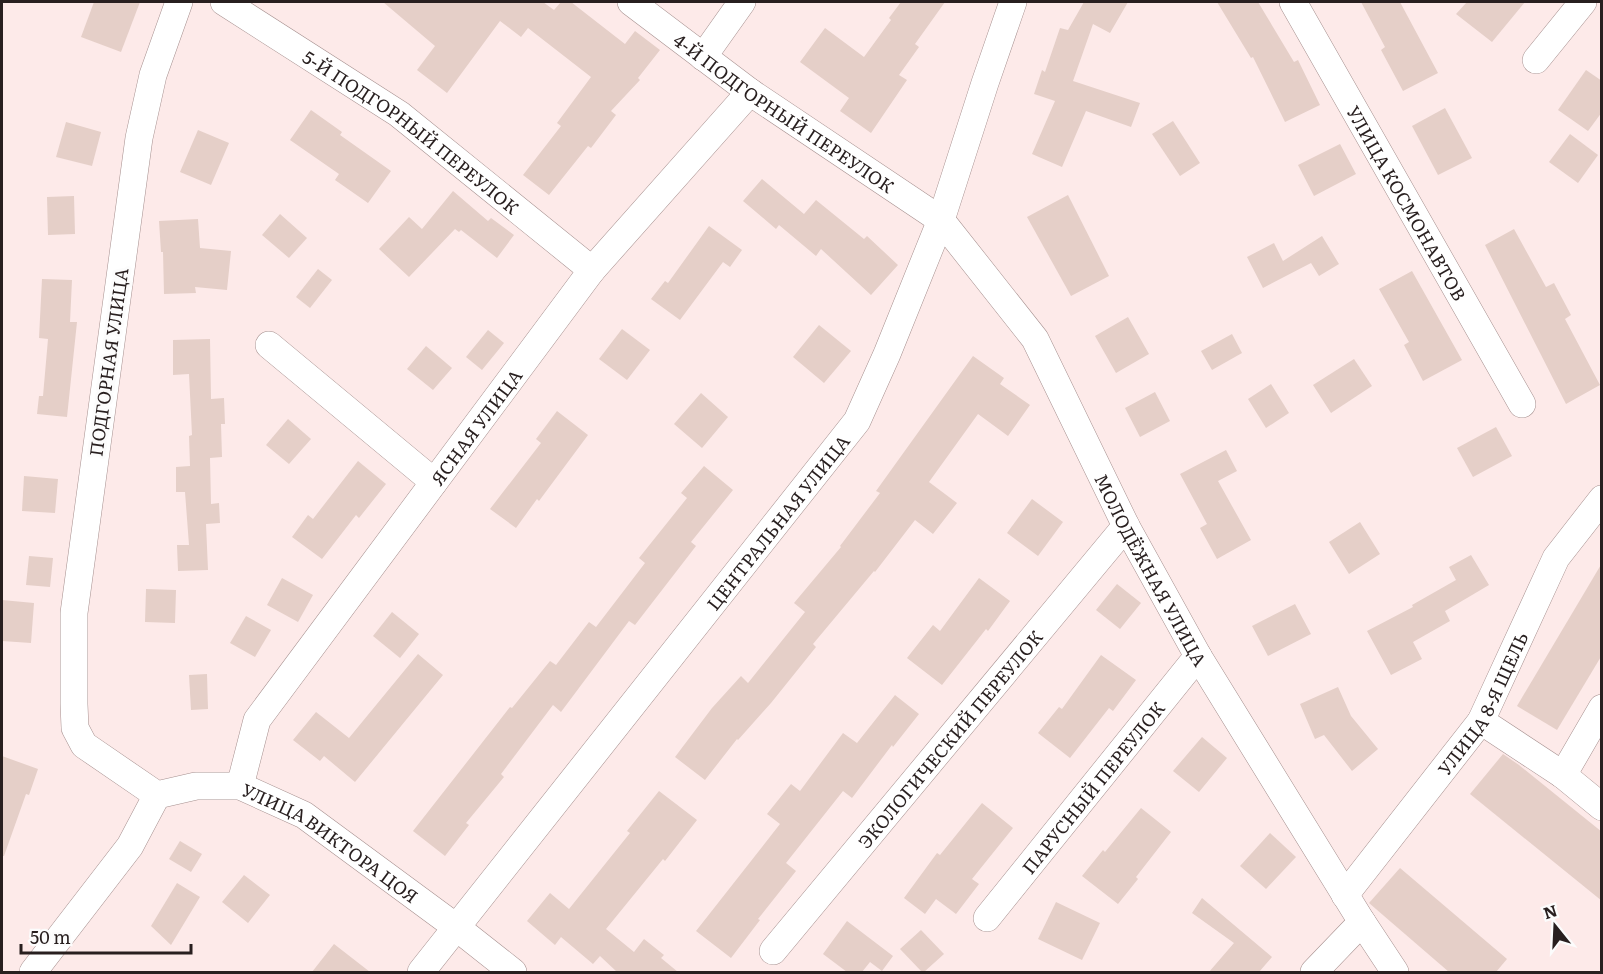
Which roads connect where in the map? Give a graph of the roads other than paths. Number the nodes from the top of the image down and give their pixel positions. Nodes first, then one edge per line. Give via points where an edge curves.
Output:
1 (179, 2) edge
2 (224, 2) edge
3 (631, 2) edge
4 (742, 2) edge
5 (1013, 2) edge
6 (1293, 2) edge
7 (1583, 2) edge
8 (703, 57) junction
9 (1536, 60) dead end
10 (750, 93) junction
11 (941, 220) junction
12 (592, 270) junction
13 (269, 345) dead end
14 (1522, 404) dead end
15 (434, 482) junction
16 (1602, 499) edge
17 (1126, 526) junction
18 (1198, 656) junction
19 (1602, 708) edge
20 (1481, 721) junction
21 (1563, 775) junction
22 (240, 786) junction
23 (156, 795) junction
24 (1602, 807) edge
25 (1345, 895) junction
26 (987, 918) dead end
27 (1362, 922) junction
28 (456, 927) junction
29 (772, 951) dead end
30 (33, 972) edge
31 (421, 972) edge
32 (513, 972) edge
33 (1314, 972) edge
34 (1395, 972) edge

1 - 23 street, ПОДГОРНАЯ УЛИЦА via 153,75 137,150 74,613 75,728 84,746
2 - 12 street, 5-Й ПОДГОРНЫЙ ПЕРЕУЛОК via 399,114
3 - 8 street, 4-Й ПОДГОРНЫЙ ПЕРЕУЛОК
4 - 8 street
5 - 11 street, ЦЕНТРАЛЬНАЯ УЛИЦА
6 - 14 street, УЛИЦА КОСМОНАВТОВ
7 - 9 street
8 - 10 street, 4-Й ПОДГОРНЫЙ ПЕРЕУЛОК
10 - 11 street, 4-Й ПОДГОРНЫЙ ПЕРЕУЛОК
10 - 12 street, ЯСНАЯ УЛИЦА
11 - 17 street, МОЛОДЁЖНАЯ УЛИЦА via 1035,339
11 - 28 street, ЦЕНТРАЛЬНАЯ УЛИЦА via 857,421
12 - 15 street, ЯСНАЯ УЛИЦА
13 - 15 street
15 - 22 street, ЯСНАЯ УЛИЦА via 257,720
16 - 20 street, УЛИЦА 8-Я ЩЕЛЬ via 1556,558
17 - 18 street, МОЛОДЁЖНАЯ УЛИЦА
17 - 29 street, ЭКОЛОГИЧЕСКИЙ ПЕРЕУЛОК
18 - 25 street, МОЛОДЁЖНАЯ УЛИЦА
18 - 26 street, ПАРУСНЫЙ ПЕРЕУЛОК
19 - 21 street
20 - 21 street
20 - 25 street, УЛИЦА 8-Я ЩЕЛЬ
21 - 24 street
22 - 23 street, УЛИЦА ВИКТОРА ЦОЯ via 196,786
22 - 28 street, УЛИЦА ВИКТОРА ЦОЯ via 304,815
23 - 30 street via 130,846
25 - 27 street, МОЛОДЁЖНАЯ УЛИЦА
27 - 33 street
27 - 34 street, МОЛОДЁЖНАЯ УЛИЦА
28 - 31 street, ЦЕНТРАЛЬНАЯ УЛИЦА
28 - 32 street, УЛИЦА ВИКТОРА ЦОЯ

